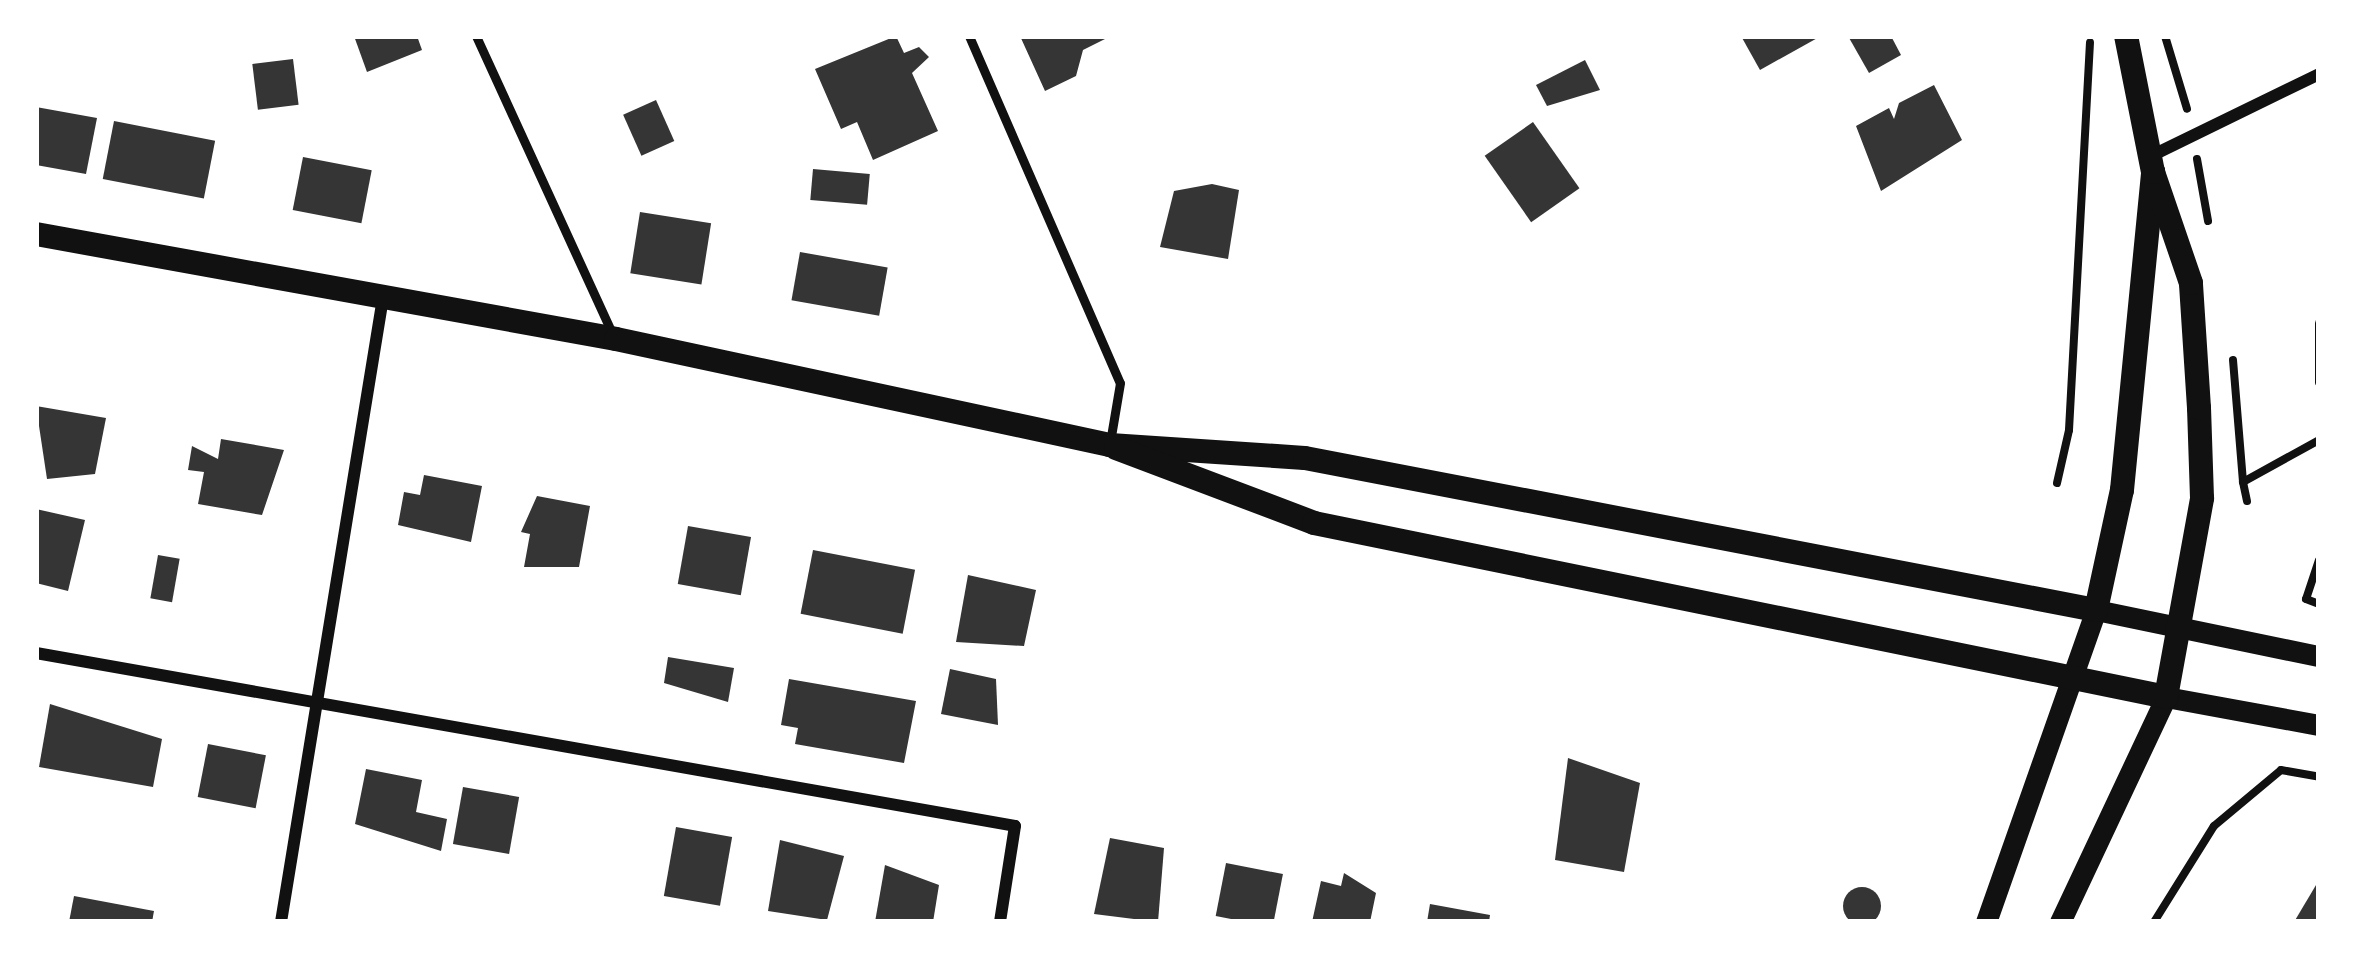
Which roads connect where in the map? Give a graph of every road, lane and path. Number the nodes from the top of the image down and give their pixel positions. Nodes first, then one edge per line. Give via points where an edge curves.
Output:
1 (476, 36) edge
2 (969, 36) edge
3 (2091, 36) edge
4 (2126, 36) edge
5 (2319, 74) edge
6 (2152, 164) junction
7 (36, 234) edge
8 (383, 298) junction
9 (2319, 322) edge
10 (616, 339) junction
11 (2319, 382) edge
12 (2319, 440) edge
13 (1110, 446) junction
14 (2057, 483) dead end
15 (2247, 501) dead end
16 (2319, 560) edge
17 (2319, 604) edge
18 (2096, 610) junction
19 (2181, 630) junction
20 (36, 652) edge
21 (2319, 656) edge
22 (2077, 678) junction
23 (2166, 697) junction
24 (318, 701) junction
25 (2319, 725) edge
26 (2319, 777) edge
27 (281, 922) edge
28 (1000, 922) edge
29 (1986, 922) edge
30 (2060, 922) edge
31 (2154, 922) edge

1 - 10 lane
2 - 13 lane via 1120,383
3 - 14 path via 2071,406
4 - 6 main road
5 - 6 street
6 - 18 main road via 2122,490
6 - 19 main road via 2191,283 2198,387 2202,498
7 - 8 main road
8 - 10 main road
8 - 24 street
9 - 11 lane
10 - 13 main road
12 - 15 path via 2243,482
13 - 18 main road via 1305,458
13 - 22 main road via 1314,523
16 - 17 path via 2306,598
18 - 19 street
18 - 22 street
19 - 21 street
19 - 23 main road
20 - 24 street
22 - 23 main road
22 - 29 street
23 - 25 street
23 - 30 street
24 - 27 street
24 - 28 street via 1015,826
26 - 31 path via 2281,770 2214,826

